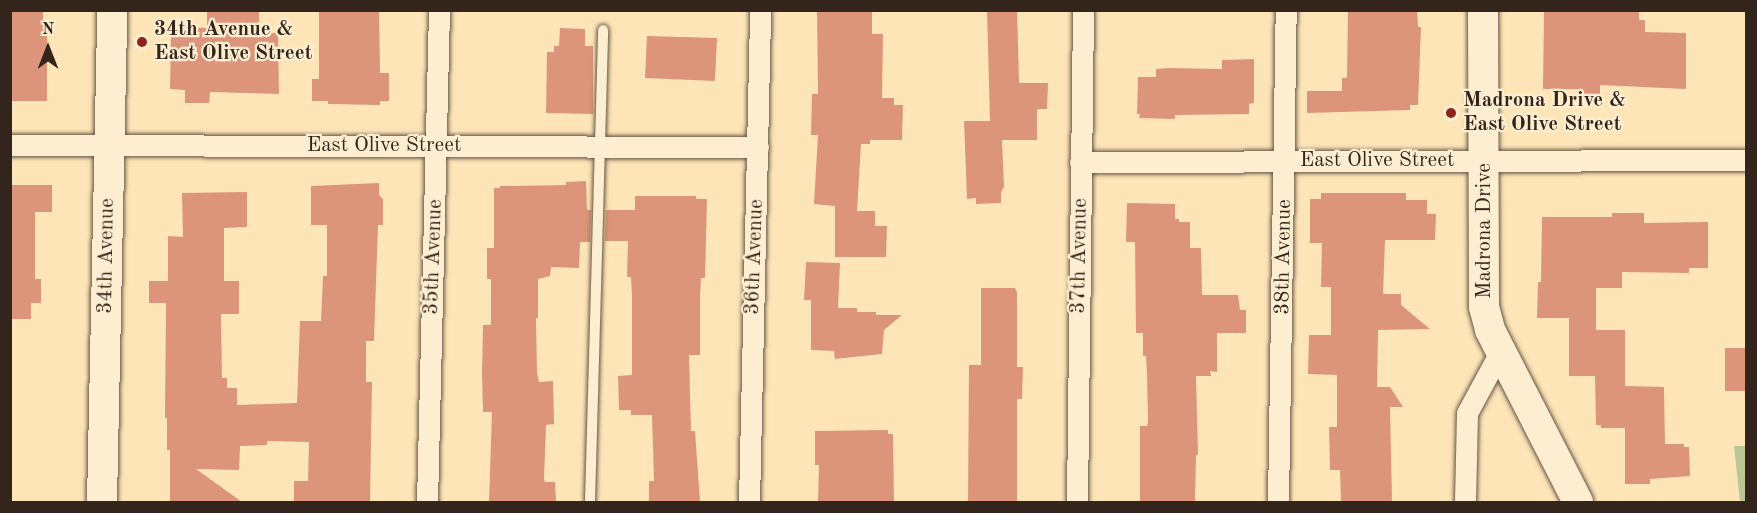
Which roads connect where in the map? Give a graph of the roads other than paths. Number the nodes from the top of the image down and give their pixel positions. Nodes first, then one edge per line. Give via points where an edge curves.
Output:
1 (112, 10) edge
2 (440, 10) edge
3 (760, 10) edge
4 (1083, 10) edge
5 (1286, 10) edge
6 (1483, 10) edge
7 (603, 30) dead end
8 (10, 144) edge
9 (110, 145) junction
10 (436, 147) junction
11 (598, 147) junction
12 (758, 147) junction
13 (1746, 160) edge
14 (1285, 161) junction
15 (1485, 161) junction
16 (1080, 162) junction
17 (1501, 350) junction
18 (102, 502) edge
19 (427, 502) edge
20 (590, 502) edge
21 (749, 502) edge
22 (1077, 502) edge
23 (1278, 502) edge
24 (1465, 502) edge
25 (1578, 502) edge

1 - 9 street, 34th Avenue
2 - 10 street, 35th Avenue
3 - 12 street, 36th Avenue
4 - 16 street, 37th Avenue
5 - 14 street, 38th Avenue
6 - 15 street, Madrona Drive
7 - 11 lane
8 - 9 street, East Olive Street
9 - 10 street, East Olive Street
9 - 18 street, 34th Avenue
10 - 11 street, East Olive Street
10 - 19 street, 35th Avenue
11 - 12 street, East Olive Street
11 - 20 lane
12 - 21 street, 36th Avenue
13 - 15 street, East Olive Street
14 - 15 street, East Olive Street
14 - 16 street, East Olive Street
14 - 23 street, 38th Avenue
15 - 17 street, Madrona Drive via 1484,307
16 - 22 street, 37th Avenue
17 - 24 street via 1467,413
17 - 25 street, Madrona Drive

